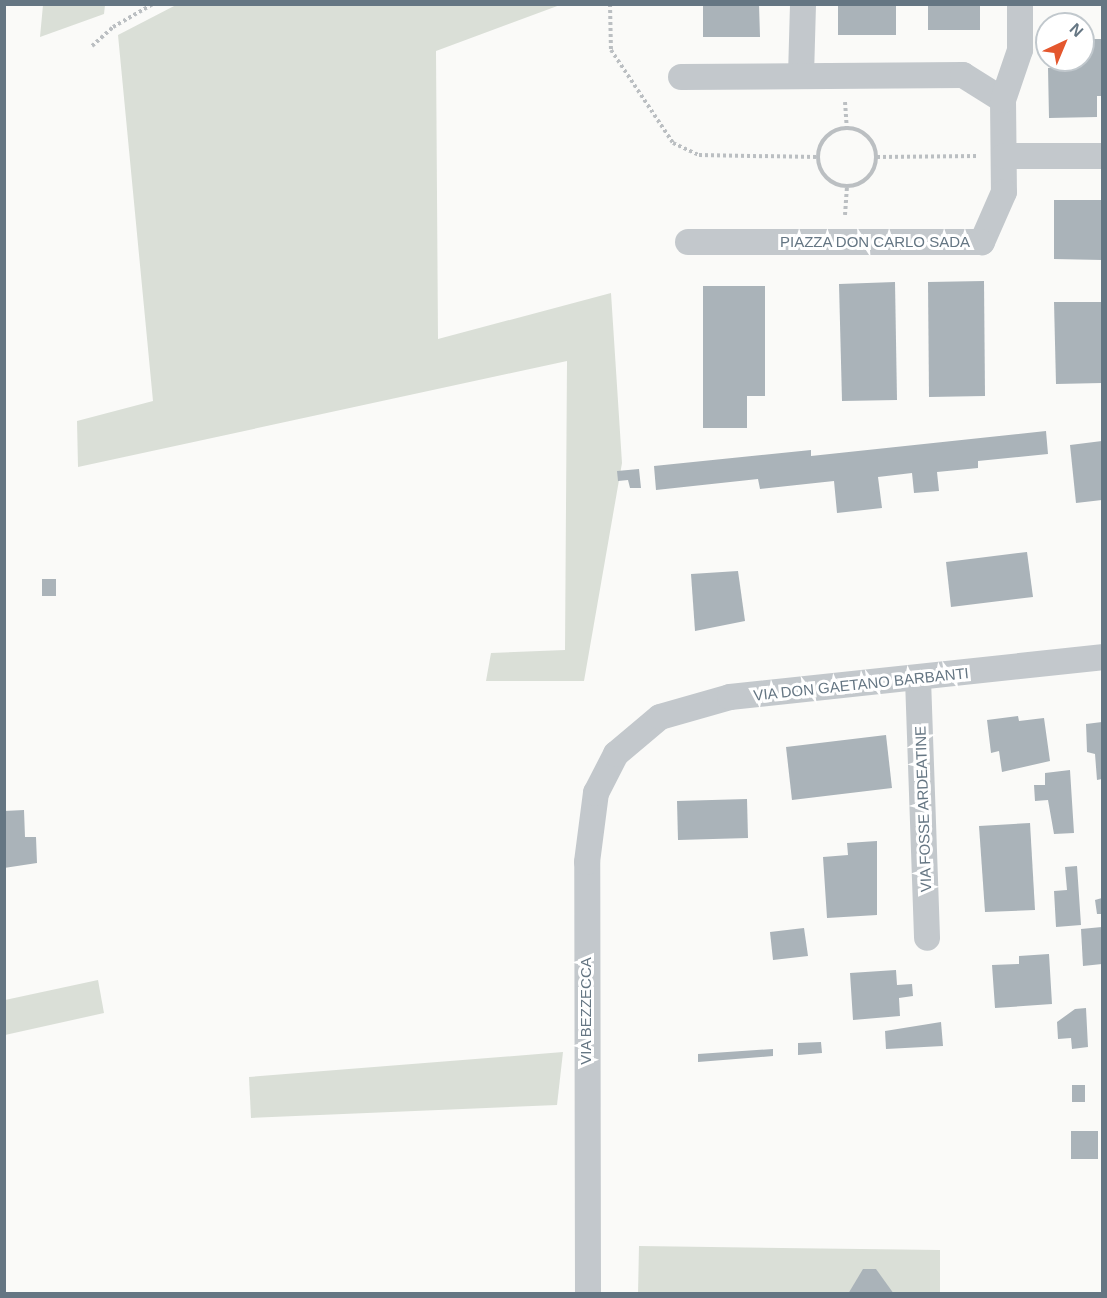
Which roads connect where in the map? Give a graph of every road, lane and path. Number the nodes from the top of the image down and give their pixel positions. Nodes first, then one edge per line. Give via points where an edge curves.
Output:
1 (153, 4) edge
2 (610, 4) edge
3 (803, 4) edge
4 (1020, 4) edge
5 (92, 46) dead end
6 (801, 76) junction
7 (681, 77) dead end
8 (1003, 100) junction
9 (1004, 156) junction
10 (1102, 156) edge
11 (817, 157) junction
12 (877, 157) junction
13 (688, 242) dead end
14 (1102, 657) edge
15 (918, 679) junction
16 (630, 740) joint
17 (927, 938) dead end
18 (588, 1293) edge

1 - 5 path via 113,27
2 - 11 path via 611,50 673,143 699,155
3 - 6 street
4 - 8 street, PIAZZA DON CARLO SADA via 1020,50
6 - 7 street
6 - 8 street via 963,75
8 - 9 street, PIAZZA DON CARLO SADA
9 - 10 street
9 - 12 path
9 - 13 street, PIAZZA DON CARLO SADA via 1004,192 982,243
11 - 12 path via 825,136 838,128 854,128 867,136
11 - 12 path via 826,179 839,186 855,186 868,178
14 - 15 street, VIA DON GAETANO BARBANTI
15 - 16 street, VIA DON GAETANO BARBANTI via 706,702 660,717
15 - 17 street, VIA FOSSE ARDEATINE
16 - 18 street, VIA BEZZECCA via 616,754 596,793 587,862

